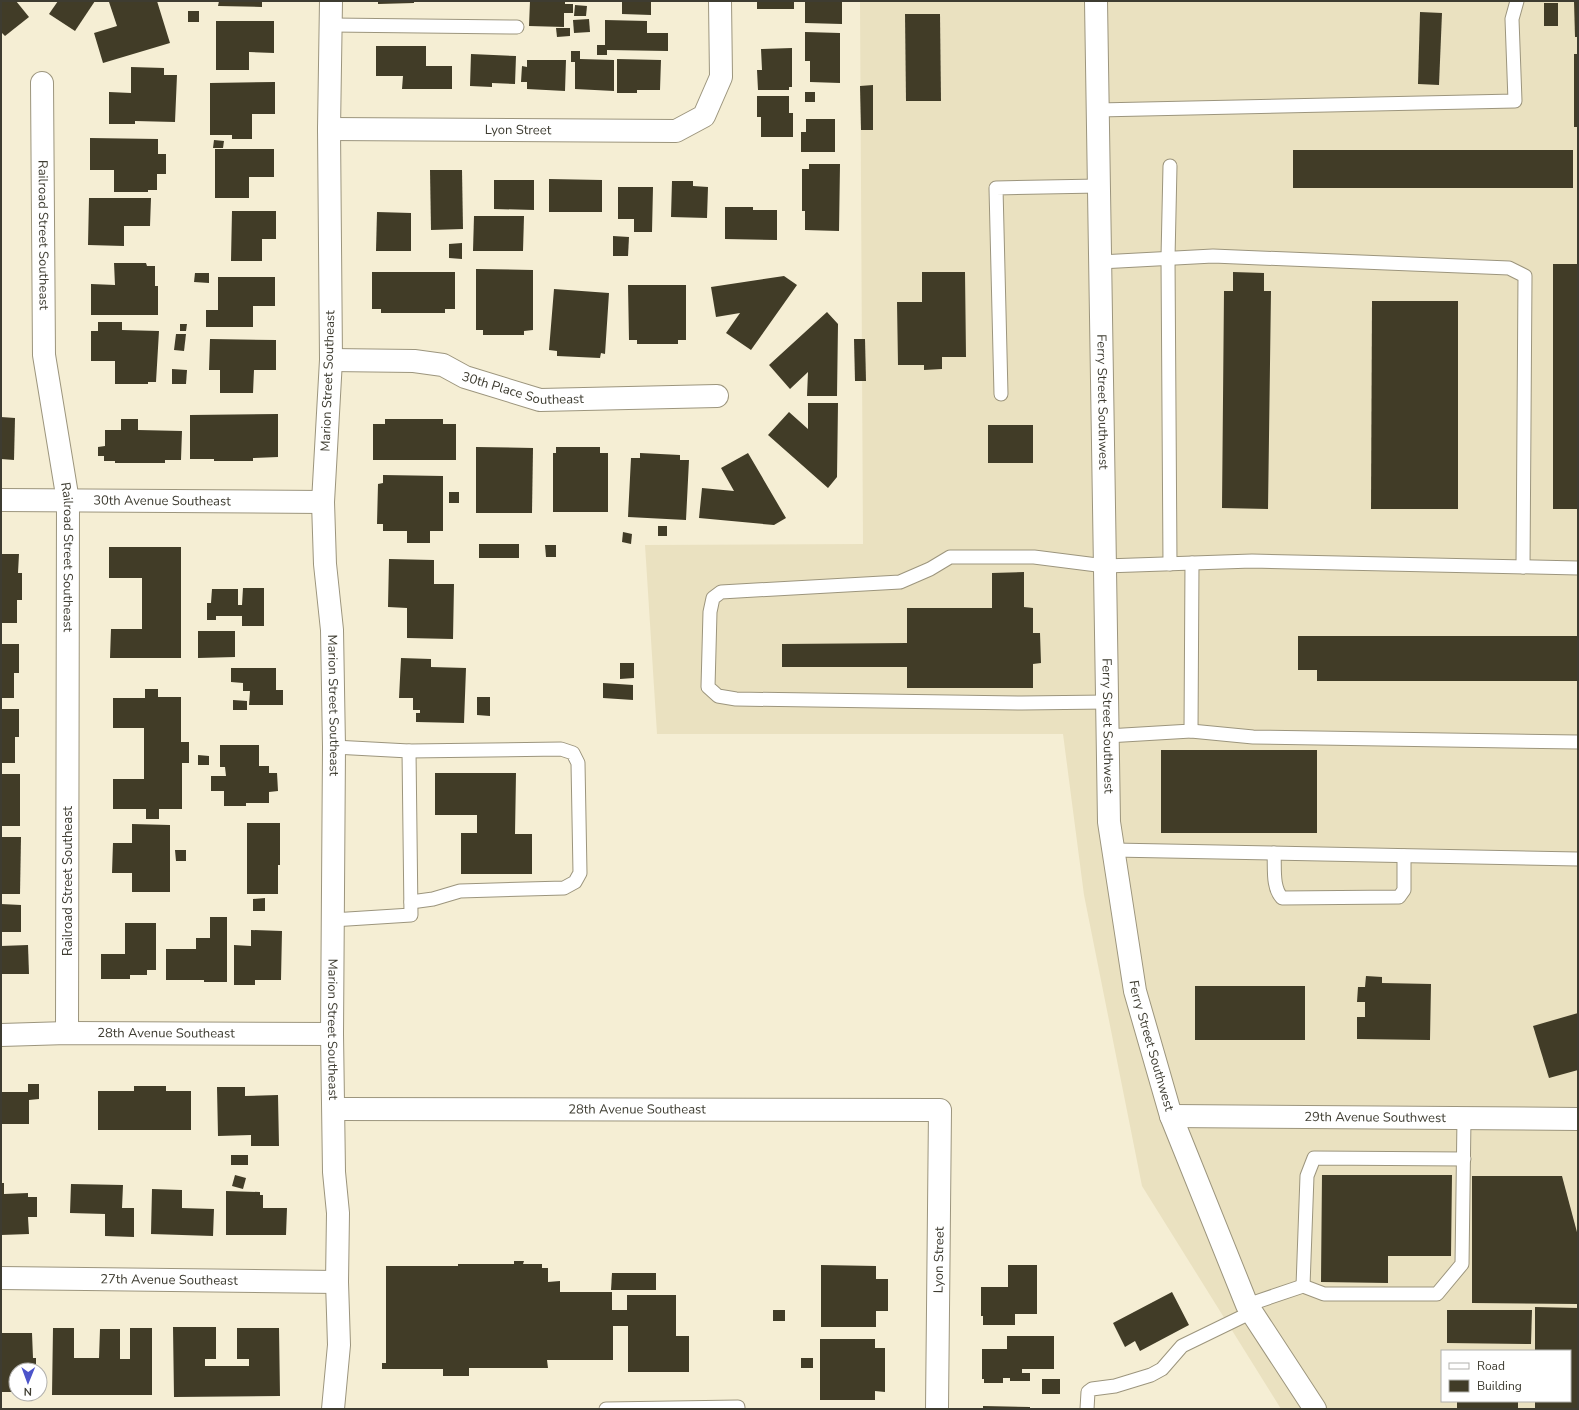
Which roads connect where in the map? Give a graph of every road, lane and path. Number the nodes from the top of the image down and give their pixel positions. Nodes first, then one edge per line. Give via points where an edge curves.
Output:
1 (331, 1) edge
2 (720, 1) edge
3 (1096, 1) edge
4 (1517, 1) edge
5 (332, 25) junction
6 (517, 27) dead end
7 (42, 83) dead end
8 (1098, 110) junction
9 (329, 129) junction
10 (1170, 166) dead end
11 (1099, 186) junction
12 (1168, 258) junction
13 (1100, 262) junction
14 (331, 360) junction
15 (1001, 394) dead end
16 (717, 396) dead end
17 (1, 500) edge
18 (68, 501) junction
19 (323, 502) junction
20 (1192, 563) junction
21 (1170, 564) junction
22 (1105, 566) junction
23 (1523, 567) junction
24 (1578, 568) edge
25 (1107, 702) junction
26 (1191, 732) junction
27 (1107, 736) junction
28 (1578, 742) edge
29 (334, 747) junction
30 (409, 751) junction
31 (1113, 850) junction
32 (1274, 853) junction
33 (1404, 856) junction
34 (1578, 859) edge
35 (411, 902) junction
36 (332, 920) junction
37 (68, 1033) junction
38 (332, 1034) junction
39 (1, 1035) edge
40 (334, 1109) junction
41 (940, 1110) joint
42 (1171, 1116) junction
43 (1464, 1118) junction
44 (1578, 1119) edge
45 (1464, 1158) junction
46 (1, 1278) edge
47 (337, 1282) junction
48 (1303, 1286) junction
49 (1249, 1308) junction
50 (738, 1408) edge
51 (333, 1409) edge
52 (606, 1409) edge
53 (674, 1409) edge
54 (937, 1409) edge
55 (1087, 1409) edge
56 (1315, 1409) edge

1 - 5 street, Marion Street Southeast
2 - 9 street, Lyon Street via 721,77 704,116 676,131
3 - 8 street, Ferry Street Southwest
4 - 8 lane via 1512,19 1515,101
5 - 6 lane
5 - 9 street, Marion Street Southeast
7 - 18 street, Railroad Street Southeast via 44,355
8 - 11 street, Ferry Street Southwest
9 - 14 street, Marion Street Southeast
10 - 12 lane
11 - 13 street, Ferry Street Southwest
11 - 15 lane via 996,188
12 - 13 lane
12 - 21 lane
12 - 23 lane via 1213,256 1509,268 1525,276
13 - 22 street, Ferry Street Southwest
14 - 16 street, 30th Place Southeast via 414,361 443,365 465,377 540,400
14 - 19 street, Marion Street Southeast
17 - 18 street, 30th Avenue Southeast
18 - 19 street, 30th Avenue Southeast
18 - 37 street, Railroad Street Southeast
19 - 29 street, Marion Street Southeast via 325,564 332,630
20 - 21 lane
20 - 23 lane via 1252,561
20 - 26 lane
21 - 22 lane
22 - 25 street, Ferry Street Southwest
22 - 25 lane via 1034,557 950,557 900,582 720,592 713,598 710,612 708,687 718,696 736,699
23 - 24 lane
25 - 27 street, Ferry Street Southwest
26 - 27 lane
26 - 28 lane via 1253,737
27 - 31 street, Ferry Street Southwest via 1109,822
29 - 30 lane
29 - 36 street, Marion Street Southeast
30 - 35 lane
30 - 35 lane via 561,748 573,753 578,763 580,873 575,882 564,888 460,890 433,899
31 - 32 lane
31 - 42 street, Ferry Street Southwest via 1135,992
32 - 33 lane
32 - 33 lane via 1277,893 1282,898 1399,897 1404,890
33 - 34 lane
35 - 36 lane via 411,915
36 - 38 street, Marion Street Southeast
37 - 38 street, 28th Avenue Southeast
37 - 39 street, 28th Avenue Southeast
38 - 40 street, Marion Street Southeast
40 - 41 street, 28th Avenue Southeast
40 - 47 street, Marion Street Southeast via 334,1172 338,1213
41 - 54 street, Lyon Street
42 - 43 street, 29th Avenue Southwest
42 - 49 street, Ferry Street Southwest
43 - 44 street, 29th Avenue Southwest
43 - 45 lane
45 - 48 lane via 1314,1158 1307,1176
45 - 48 lane via 1462,1264 1437,1294 1324,1294
46 - 47 street, 27th Avenue Southeast
47 - 51 street, Marion Street Southeast via 339,1345
48 - 49 lane
49 - 55 lane via 1182,1346 1162,1369 1151,1375 1115,1386 1092,1388 1088,1392
49 - 56 street, Ferry Street Southwest
50 - 53 lane
52 - 53 lane

